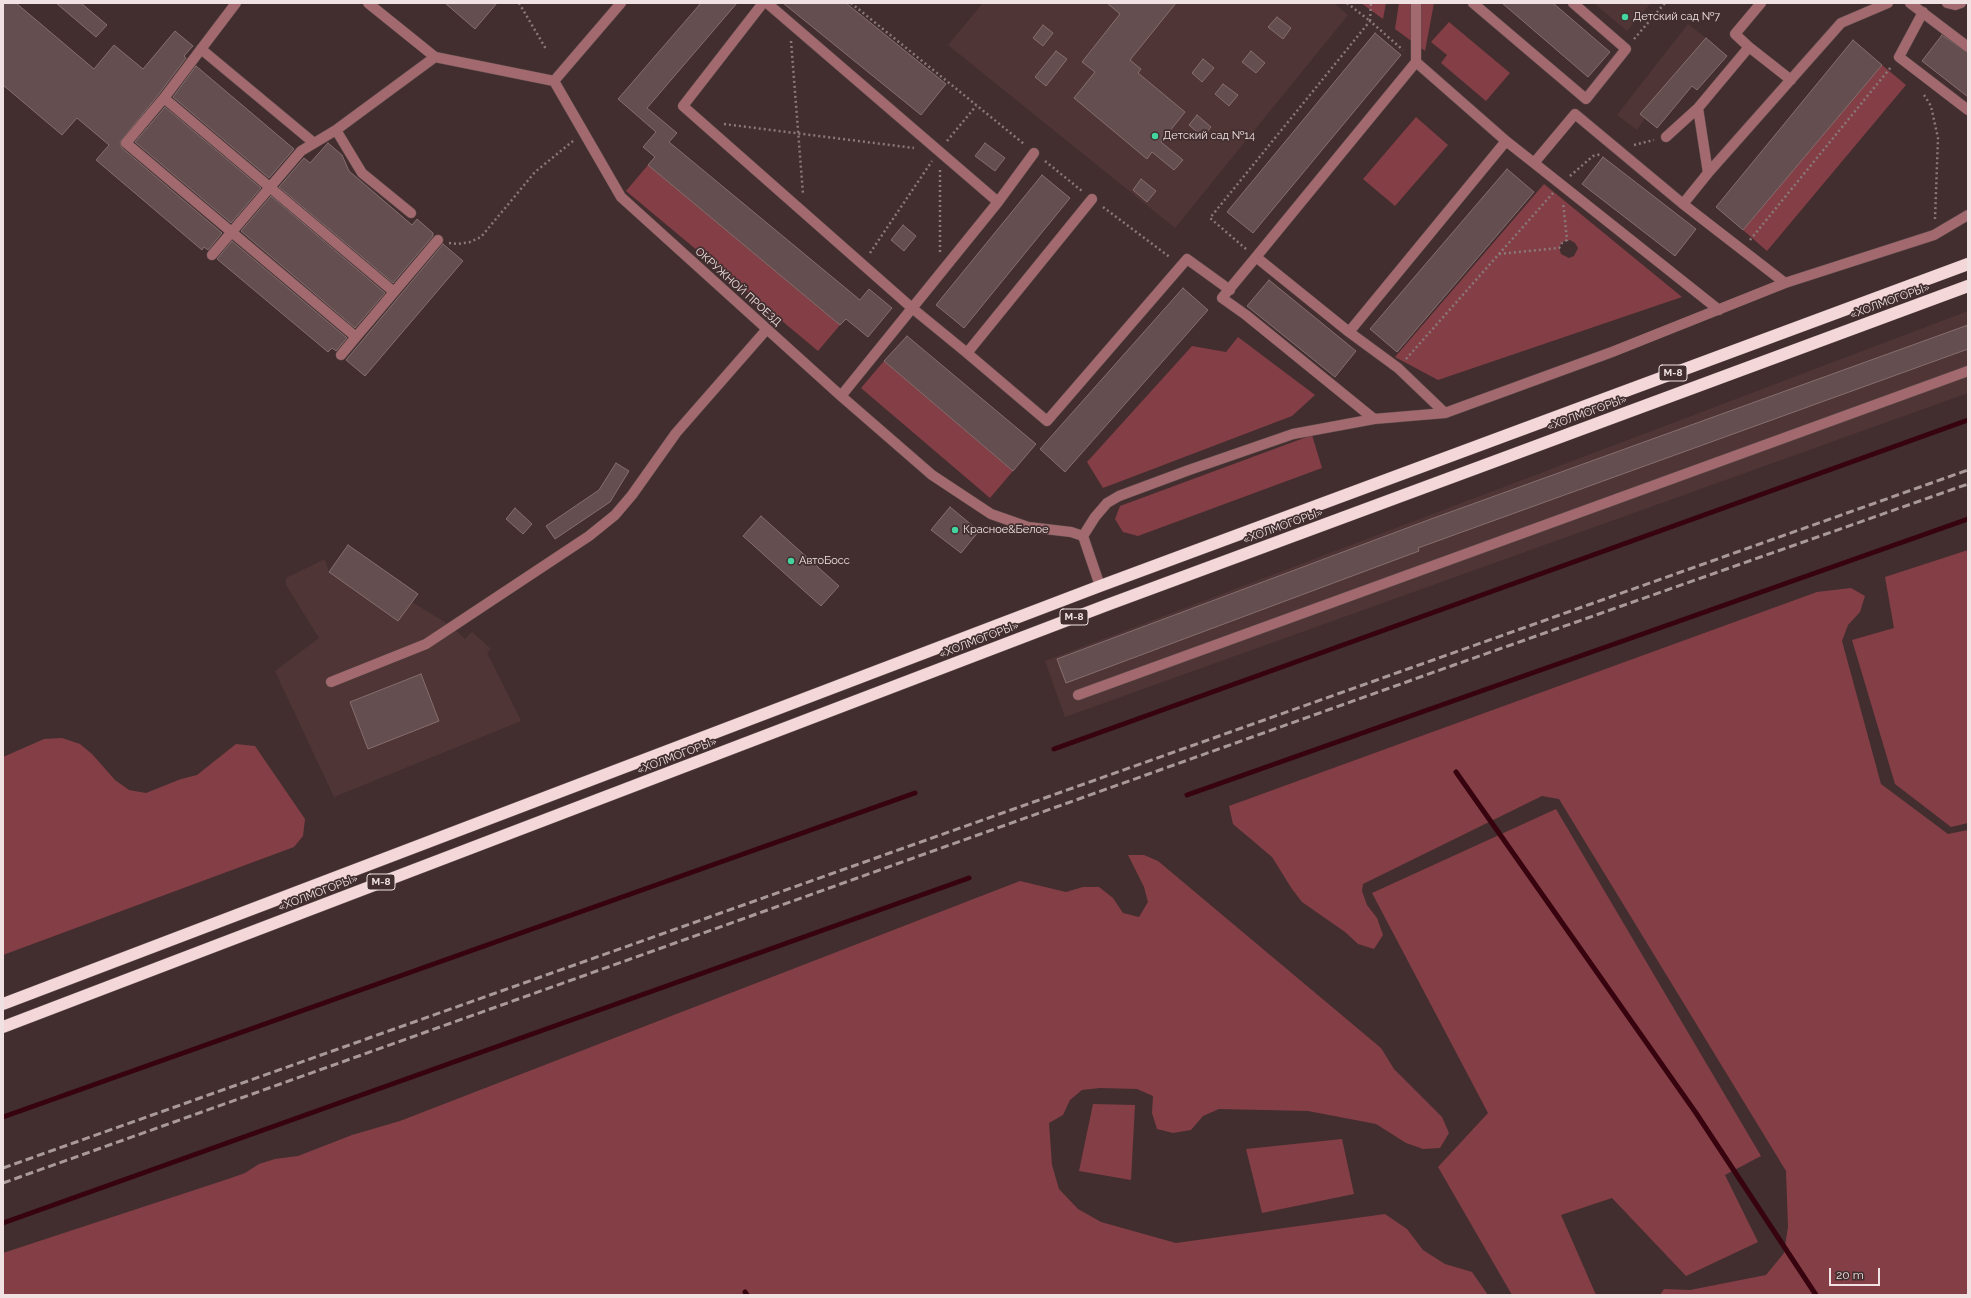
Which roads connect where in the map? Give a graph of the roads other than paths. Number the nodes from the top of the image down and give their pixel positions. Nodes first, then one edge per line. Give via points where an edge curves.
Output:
1 (236, 3) edge
2 (368, 3) edge
3 (621, 3) edge
4 (763, 3) edge
5 (767, 3) edge
6 (1416, 3) edge
7 (1473, 3) edge
8 (1573, 3) edge
9 (1761, 3) edge
10 (1888, 3) edge
11 (1910, 3) edge
12 (1947, 3) edge
13 (1961, 3) edge
14 (1923, 12) junction
15 (1749, 47) junction
16 (1968, 47) edge
17 (201, 49) junction
18 (435, 57) junction
19 (1416, 62) junction
20 (1791, 80) junction
21 (554, 81) junction
22 (164, 98) junction
23 (1586, 99) junction
24 (1698, 108) junction
25 (1968, 110) edge
26 (1575, 114) junction
27 (336, 130) junction
28 (1666, 137) road end
29 (1506, 141) junction
30 (314, 144) junction
31 (1034, 153) dead end
32 (1534, 163) junction
33 (1708, 173) junction
34 (270, 188) junction
35 (1092, 199) dead end
36 (998, 202) junction
37 (1683, 204) junction
38 (412, 213) dead end
39 (1968, 215) edge
40 (232, 232) junction
41 (438, 240) road end
42 (212, 254) dead end
43 (1256, 257) junction
44 (1968, 264) edge
45 (1785, 283) junction
46 (1968, 286) edge
47 (1230, 290) junction
48 (394, 292) junction
49 (912, 308) junction
50 (1719, 310) junction
51 (767, 329) junction
52 (1349, 332) junction
53 (356, 337) junction
54 (967, 353) junction
55 (341, 355) dead end
56 (1968, 371) edge
57 (841, 396) junction
58 (1445, 413) junction
59 (1374, 419) junction
60 (1082, 536) junction
61 (1100, 586) junction
62 (330, 682) dead end
63 (1078, 695) dead end
64 (3, 1004) edge
65 (3, 1026) edge

1 - 17 street
2 - 18 street
3 - 21 street
4 - 49 street via 682,106
5 - 36 street
6 - 19 street
7 - 23 street
8 - 23 street via 1626,49
9 - 15 street via 1735,34
10 - 20 street via 1841,23
11 - 14 street
12 - 13 street
14 - 16 street
14 - 25 street via 1899,57
15 - 20 street
15 - 24 street
17 - 22 street
17 - 30 street
18 - 21 street
18 - 27 street
19 - 29 street
19 - 43 street
20 - 33 street
21 - 51 street, ОКРУЖНОЙ ПРОЕЗД via 621,198
22 - 34 street
22 - 40 street via 126,143
23 - 26 street
24 - 28 street
24 - 33 street
26 - 32 street
26 - 37 street
27 - 30 street
27 - 38 street via 362,173
29 - 32 street
29 - 52 street
30 - 34 street via 301,151
31 - 36 street
32 - 50 street
33 - 37 street
34 - 40 street
34 - 48 street
35 - 54 street
36 - 49 street
37 - 45 street
39 - 45 street via 1934,235
40 - 42 street
40 - 53 street
41 - 48 street
43 - 47 street
43 - 52 street
44 - 61 highway, «ХОЛМОГОРЫ» / М-8
45 - 50 street
46 - 65 highway, «ХОЛМОГОРЫ» / М-8 via 1107,605
47 - 54 street via 1187,259 1047,421
47 - 59 street via 1222,298
48 - 53 street
49 - 54 street
49 - 57 street
50 - 58 street
51 - 57 street, ОКРУЖНОЙ ПРОЕЗД
51 - 62 street via 676,433 615,515 590,536 426,644
52 - 58 street via 1398,368
53 - 55 street
56 - 63 street
57 - 60 street, ОКРУЖНОЙ ПРОЕЗД via 932,475 991,514 1028,527 1066,531
58 - 59 street
59 - 60 street via 1293,434 1119,496 1107,504
60 - 61 street
61 - 64 highway, «ХОЛМОГОРЫ» / М-8

